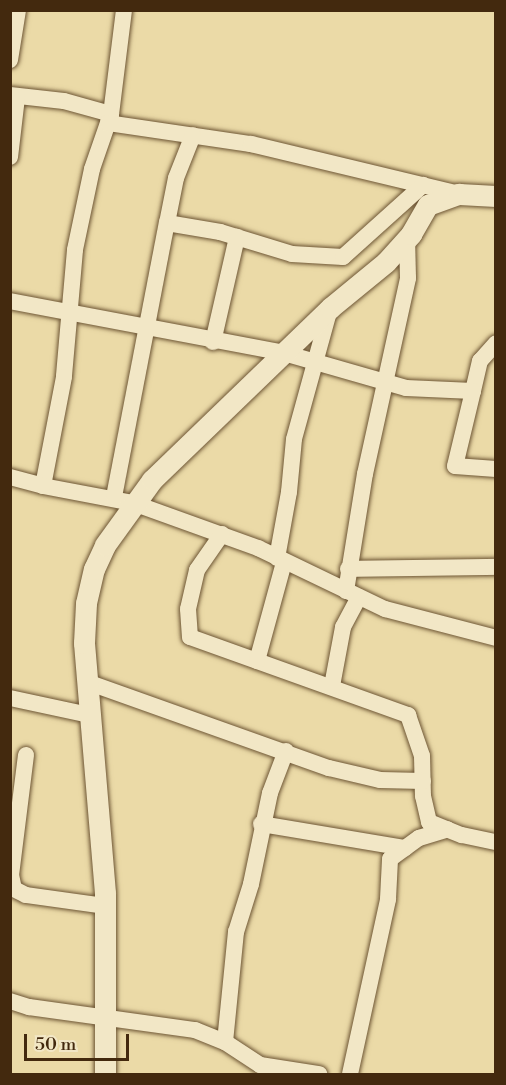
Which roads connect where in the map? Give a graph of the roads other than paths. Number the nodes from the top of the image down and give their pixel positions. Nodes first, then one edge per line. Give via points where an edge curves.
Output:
1 (18, 10) edge
2 (124, 10) edge
3 (10, 60) edge
4 (14, 96) edge
5 (109, 118) junction
6 (193, 135) junction
7 (10, 157) edge
8 (423, 185) junction
9 (459, 194) junction
10 (495, 196) edge
11 (167, 223) junction
12 (237, 237) junction
13 (407, 238) junction
14 (10, 301) edge
15 (330, 308) junction
16 (69, 311) junction
17 (145, 330) junction
18 (213, 342) junction
19 (495, 343) edge
20 (284, 353) junction
21 (316, 361) junction
22 (386, 383) junction
23 (473, 391) junction
24 (495, 469) edge
25 (10, 477) edge
26 (43, 486) junction
27 (124, 500) junction
28 (222, 534) junction
29 (281, 560) junction
30 (495, 567) edge
31 (348, 569) junction
32 (353, 594) junction
33 (495, 638) edge
34 (257, 661) junction
35 (87, 682) junction
36 (332, 686) junction
37 (10, 698) edge
38 (89, 715) junction
39 (286, 751) junction
40 (26, 755) dead end
41 (423, 781) junction
42 (261, 824) junction
43 (448, 829) junction
44 (495, 842) edge
45 (405, 848) junction
46 (105, 906) junction
47 (10, 1001) edge
48 (103, 1015) junction
49 (225, 1042) junction
50 (258, 1070) edge
51 (105, 1074) edge
52 (319, 1074) edge
53 (350, 1074) edge

1 - 3 street
2 - 5 street
4 - 5 street via 64,101
4 - 7 street
5 - 6 street
5 - 16 street via 92,169 75,250
6 - 8 street via 341,163
6 - 11 street via 176,178
8 - 9 street
8 - 12 street via 343,257 292,254
9 - 10 street
9 - 13 street via 428,205
11 - 12 street
11 - 17 street
12 - 18 street
13 - 15 street via 386,262
13 - 22 street via 408,278
14 - 16 street
15 - 20 street
15 - 21 street
16 - 17 street
16 - 26 street via 64,377
17 - 18 street
17 - 27 street
18 - 20 street
19 - 23 street via 480,361
20 - 21 street
20 - 27 street via 152,480
21 - 22 street
21 - 29 street via 294,439
22 - 23 street via 406,388
22 - 31 street
23 - 24 street via 454,466
25 - 26 street
26 - 27 street
27 - 28 street
27 - 35 street via 94,569 86,603
28 - 29 street
28 - 34 street via 197,570 188,609 190,637
29 - 32 street
29 - 34 street
30 - 31 street
31 - 32 street
32 - 33 street via 396,612
32 - 36 street
34 - 36 street
35 - 38 street
35 - 39 street via 195,723
36 - 41 street via 408,715 422,756
37 - 38 street
38 - 46 street
39 - 41 street via 329,768 380,780
39 - 42 street
40 - 46 street via 11,875 14,889 26,895
41 - 43 street via 429,822
42 - 45 street
42 - 49 street via 251,884 236,932
43 - 44 street
43 - 45 street via 419,838
45 - 53 street via 390,859 388,899
46 - 48 street
47 - 48 street via 29,1007
48 - 49 street via 195,1030
48 - 51 street
49 - 50 street
50 - 52 street

